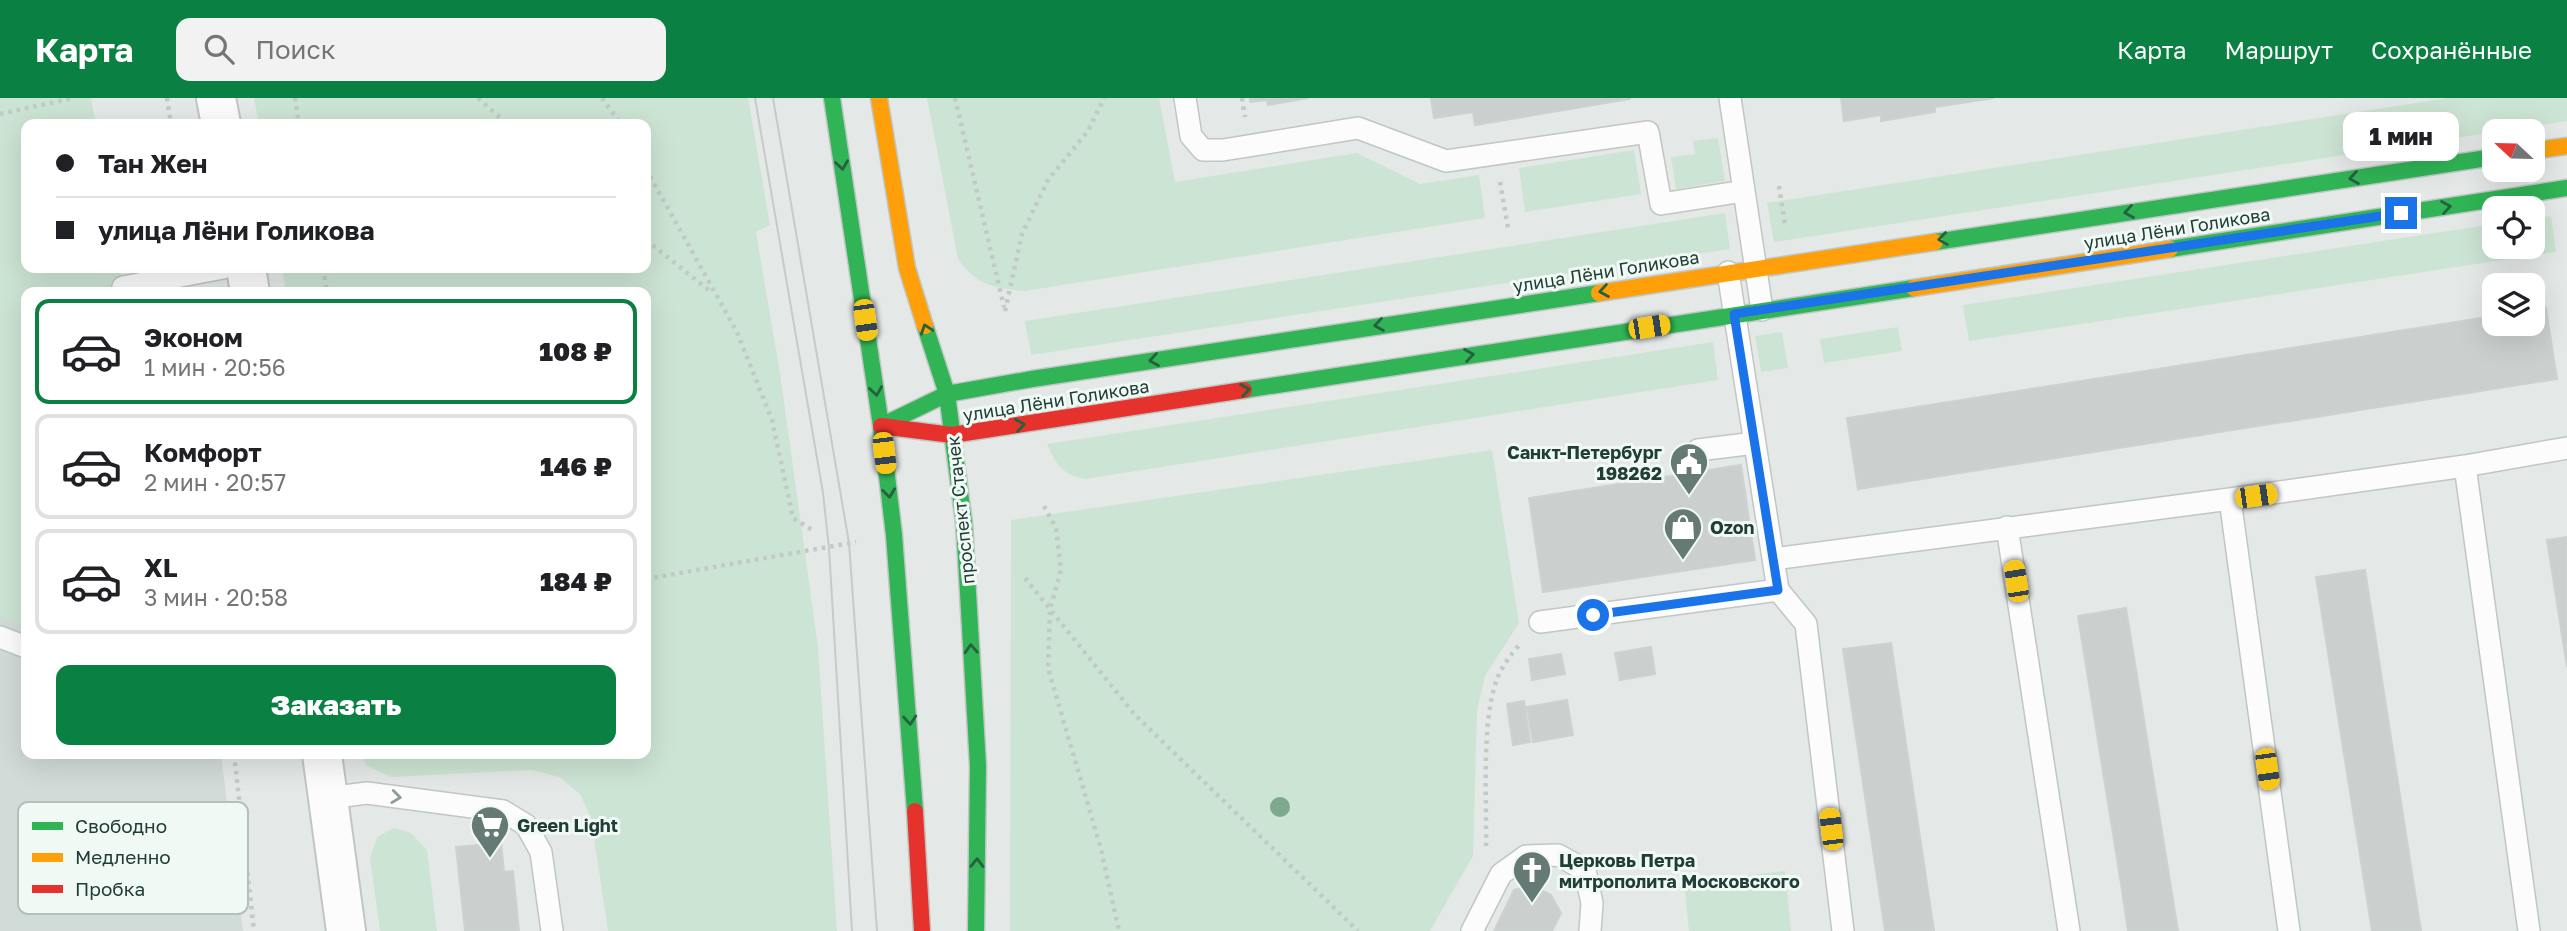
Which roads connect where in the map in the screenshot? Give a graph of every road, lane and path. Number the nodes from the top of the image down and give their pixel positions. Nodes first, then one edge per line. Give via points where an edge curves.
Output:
1 (74, 98) edge
2 (167, 98) edge
3 (216, 98) edge
4 (295, 98) edge
5 (478, 98) edge
6 (602, 98) edge
7 (832, 98) edge
8 (879, 98) edge
9 (955, 98) edge
10 (1104, 98) edge
11 (1185, 98) edge
12 (1730, 98) edge
13 (0, 114) edge
14 (170, 119) edge
15 (220, 119) edge
16 (298, 119) edge
17 (501, 119) edge
18 (617, 119) edge
19 (2564, 146) edge
20 (2545, 149) edge
21 (2482, 159) edge
22 (651, 178) edge
23 (1779, 186) dead end
24 (1501, 190) dead end
25 (1744, 191) junction
26 (2567, 191) edge
27 (1508, 228) dead end
28 (1786, 235) dead end
29 (651, 244) edge
30 (1756, 267) junction
31 (1728, 272) junction
32 (197, 273) edge
33 (123, 287) dead end
34 (715, 295) junction
35 (1762, 310) junction
36 (1734, 314) junction
37 (947, 394) junction
38 (881, 426) junction
39 (952, 435) junction
40 (1755, 443) junction
41 (2567, 448) edge
42 (1698, 450) dead end
43 (2465, 466) junction
44 (2230, 499) junction
45 (1044, 506) dead end
46 (2007, 527) junction
47 (812, 530) dead end
48 (861, 541) dead end
49 (1773, 558) junction
50 (651, 578) edge
51 (1025, 578) dead end
52 (1778, 590) junction
53 (1050, 609) junction
54 (1540, 622) joint
55 (0, 637) edge
56 (21, 645) edge
57 (235, 759) edge
58 (323, 759) edge
59 (328, 797) junction
60 (239, 802) edge
61 (1502, 874) junction
62 (248, 878) edge
63 (254, 931) edge
64 (346, 931) edge
65 (552, 931) edge
66 (922, 931) edge
67 (976, 931) edge
68 (1119, 931) edge
69 (1358, 931) edge
70 (1472, 931) edge
71 (1590, 931) edge
72 (1843, 931) edge
73 (2069, 931) edge
74 (2289, 931) edge
75 (2529, 931) edge

1 - 13 path
2 - 14 path
3 - 15 street
4 - 16 path
5 - 17 path
6 - 18 path
7 -> 38 street
37 -> 8 street, проспект Стачек via 907,268
9 - 10 path via 1004,311 1022,234 1048,180 1088,131
11 - 25 lane via 1191,136 1203,150 1359,128 1446,161 1647,132 1661,204
12 - 25 lane
19 - 20 street
19 - 26 lane
21 -> 30 street, улица Лёни Голикова
22 - 34 path
23 - 28 path
24 - 27 path
25 - 30 lane
35 -> 26 street, улица Лёни Голикова
29 - 34 path
30 - 31 street, улица Лёни Голикова
30 - 35 lane
31 - 36 lane
31 -> 37 street, улица Лёни Голикова
32 - 33 lane
34 - 47 path via 737,332 772,420 793,518
35 - 36 street, улица Лёни Голикова
39 -> 36 street, улица Лёни Голикова
36 - 40 lane
37 - 38 street, улица Лёни Голикова
37 - 39 street, проспект Стачек
38 - 39 street, улица Лёни Голикова
38 -> 66 street via 910,726
67 -> 39 street, проспект Стачек via 978,766 964,523
40 - 42 lane
40 - 49 lane
41 - 43 lane
43 - 44 lane
43 - 75 lane
44 - 46 lane
44 - 74 lane
45 - 53 path via 1056,528 1061,570
46 - 49 lane
46 - 73 lane
48 - 50 path
49 - 52 lane
51 - 53 path
52 - 54 lane
52 - 72 lane via 1805,624
53 - 68 path via 1048,668 1101,849
53 - 69 path via 1135,715
54 - 61 path via 1513,651 1497,678 1488,715 1486,850
55 - 56 lane
57 - 60 path
58 - 59 street
59 - 64 street
59 -> 65 lane via 367,793 503,811 526,825 541,852
61 - 70 lane
61 - 71 lane via 1526,856 1558,855 1585,870 1592,903
62 - 63 path

